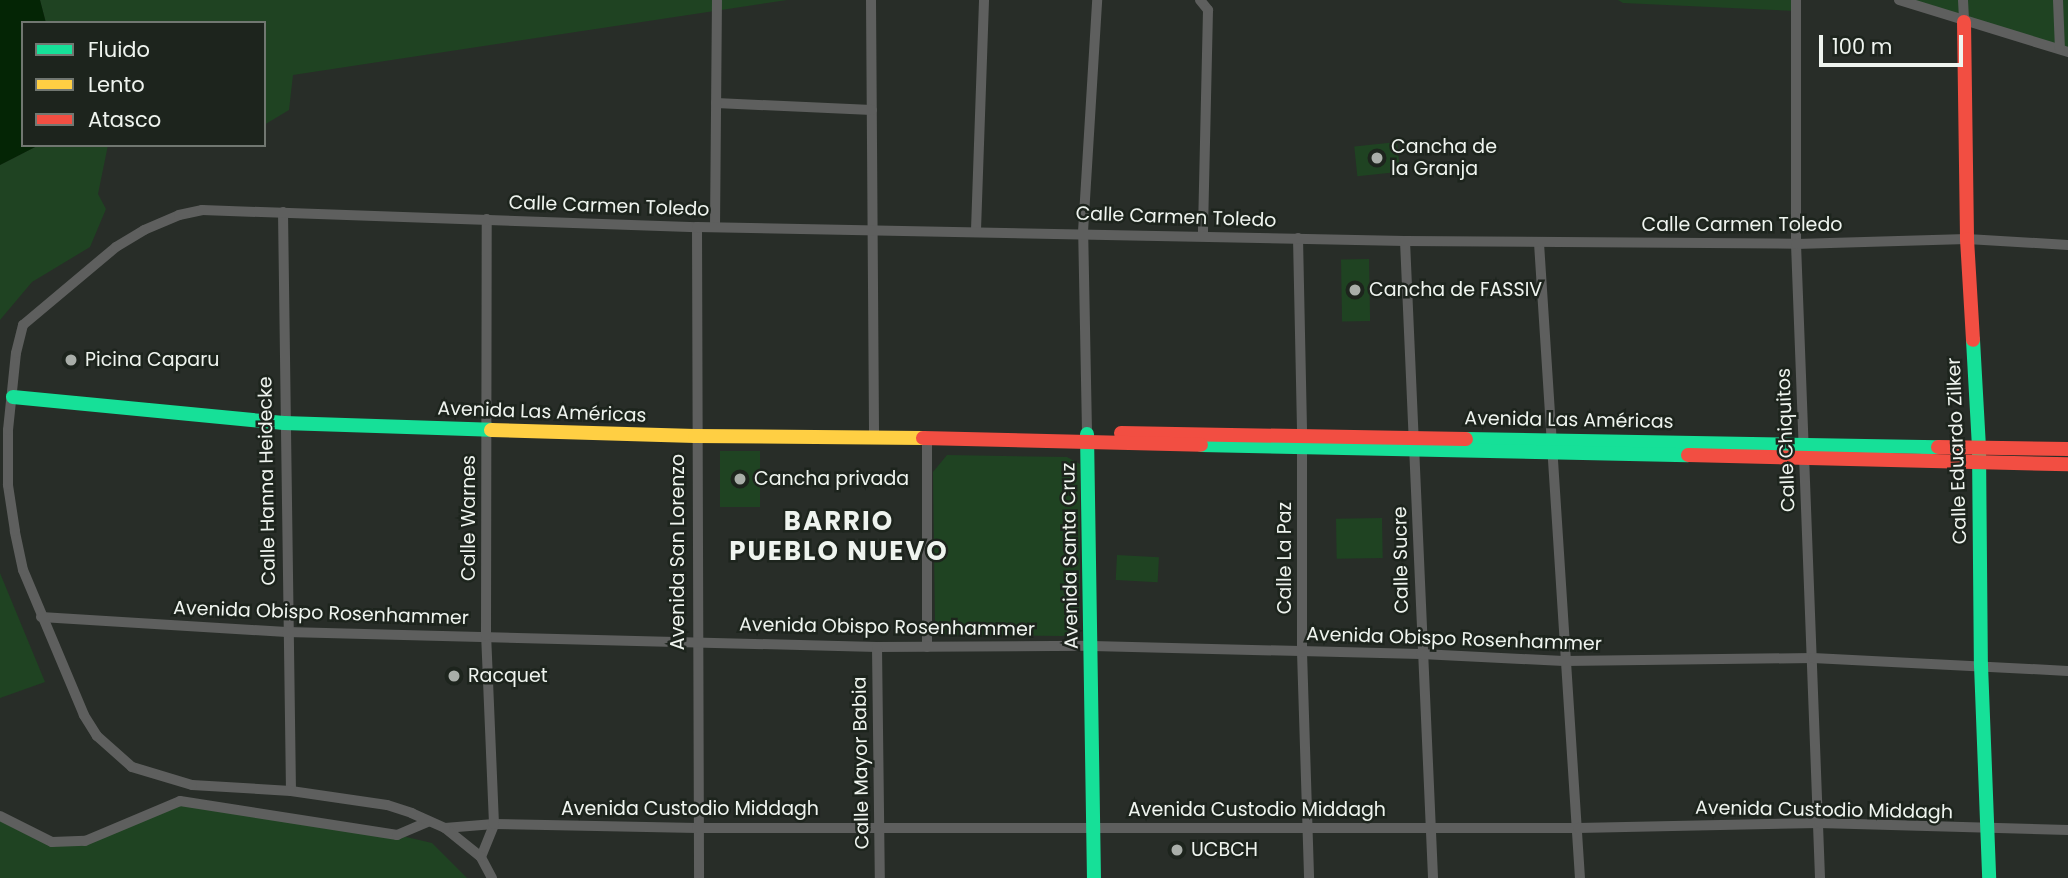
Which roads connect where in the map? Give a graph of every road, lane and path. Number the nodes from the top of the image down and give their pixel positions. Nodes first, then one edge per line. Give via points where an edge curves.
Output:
1 (717, 0) edge
2 (871, 0) edge
3 (984, 0) edge
4 (1097, 0) edge
5 (1200, 0) edge
6 (1796, 0) edge
7 (1899, 0) edge
8 (1963, 0) edge
9 (2059, 0) edge
10 (1964, 22) junction
11 (2064, 50) edge
12 (716, 103) junction
13 (872, 110) junction
14 (283, 212) junction
15 (486, 219) junction
16 (697, 227) junction
17 (715, 227) junction
18 (872, 228) junction
19 (976, 230) junction
20 (1083, 232) junction
21 (1203, 236) junction
22 (1298, 238) junction
23 (1967, 239) junction
24 (1405, 241) junction
25 (1539, 243) junction
26 (1796, 244) junction
27 (2068, 246) edge
28 (13, 397) junction
29 (284, 424) junction
30 (486, 429) junction
31 (695, 436) junction
32 (1087, 437) junction
33 (874, 438) junction
34 (927, 439) junction
35 (1302, 440) junction
36 (1416, 442) junction
37 (1553, 446) junction
38 (1804, 449) junction
39 (2068, 449) edge
40 (1978, 454) junction
41 (2068, 464) edge
42 (41, 617) junction
43 (287, 632) junction
44 (486, 636) junction
45 (695, 643) junction
46 (1092, 646) junction
47 (877, 647) junction
48 (927, 647) junction
49 (1302, 652) junction
50 (1421, 654) junction
51 (1813, 658) junction
52 (1564, 661) junction
53 (1981, 665) junction
54 (2068, 671) edge
55 (291, 792) junction
56 (0, 816) edge
57 (428, 822) junction
58 (1819, 823) junction
59 (494, 824) junction
60 (879, 826) junction
61 (1308, 826) junction
62 (1431, 827) junction
63 (445, 828) junction
64 (697, 828) junction
65 (1094, 828) junction
66 (1578, 828) junction
67 (1987, 830) junction
68 (2068, 830) edge
69 (481, 857) junction
70 (492, 878) edge
71 (699, 878) edge
72 (880, 878) edge
73 (1094, 878) edge
74 (1310, 878) edge
75 (1433, 878) edge
76 (1580, 878) edge
77 (1820, 878) edge
78 (1989, 878) edge

1 - 12 street
2 - 13 street
3 - 19 street
4 - 20 street, Avenida Santa Cruz
5 - 21 street via 1208,9
6 - 26 street, Calle Chiquitos
7 - 10 street
8 - 10 street
9 - 11 street
10 - 11 street
10 - 23 street, Calle Eduardo Zilker
12 - 13 street
12 - 17 street
13 - 18 street
14 - 15 street, Calle Carmen Toledo
14 - 28 street, Calle Carmen Toledo via 202,210 144,230 116,247 23,325
14 - 29 street, Calle Hanna Heidecke
15 - 16 street, Calle Carmen Toledo
15 - 30 street, Calle Warnes
16 - 17 street, Calle Carmen Toledo
16 - 31 street, Avenida San Lorenzo
17 - 18 street, Calle Carmen Toledo
18 - 19 street, Calle Carmen Toledo
18 - 33 street
19 - 20 street, Calle Carmen Toledo
20 - 21 street, Calle Carmen Toledo
20 - 32 street, Avenida Santa Cruz
21 - 22 street, Calle Carmen Toledo
22 - 24 street, Calle Carmen Toledo
22 - 35 street, Calle La Paz
23 - 26 street, Calle Carmen Toledo
23 - 27 street, Calle Carmen Toledo
23 - 40 street, Calle Eduardo Zilker
24 - 25 street, Calle Carmen Toledo
24 - 36 street, Calle Sucre
25 - 26 street, Calle Carmen Toledo
25 - 37 street
26 - 38 street, Calle Chiquitos
28 - 29 street, Avenida Las Américas
28 - 42 street, Calle Carmen Toledo via 8,485 23,570
29 - 30 street, Avenida Las Américas
29 - 43 street, Calle Hanna Heidecke
30 - 31 street, Avenida Las Américas
30 - 44 street, Calle Warnes
31 - 33 street, Avenida Las Américas
31 - 45 street, Avenida San Lorenzo
32 - 34 street, Avenida Las Américas
32 - 35 street, Avenida Las Américas
32 - 46 street, Avenida Santa Cruz
33 - 34 street, Avenida Las Américas
34 - 48 street
35 - 36 street, Avenida Las Américas
35 - 49 street, Calle La Paz
36 - 37 street, Avenida Las Américas
36 - 50 street, Calle Sucre
37 - 38 street, Avenida Las Américas
37 - 52 street
38 - 40 street, Avenida Las Américas
38 - 51 street, Calle Chiquitos
39 - 40 street, Avenida Las Américas
40 - 41 street, Avenida Las Américas
40 - 53 street, Calle Eduardo Zilker
42 - 43 street, Avenida Obispo Rosenhammer
42 - 55 street, Calle Carmen Toledo via 84,715 97,736 132,767 192,785
43 - 44 street, Avenida Obispo Rosenhammer
43 - 55 street, Calle Hanna Heidecke
44 - 45 street, Avenida Obispo Rosenhammer
44 - 59 street, Calle Warnes
45 - 47 street, Avenida Obispo Rosenhammer
45 - 64 street, Avenida San Lorenzo
46 - 48 street, Avenida Obispo Rosenhammer
46 - 49 street, Avenida Obispo Rosenhammer
46 - 65 street, Avenida Santa Cruz
47 - 48 street, Avenida Obispo Rosenhammer
47 - 60 street, Calle Mayor Babia
49 - 50 street, Avenida Obispo Rosenhammer
49 - 61 street, Calle La Paz
50 - 52 street, Avenida Obispo Rosenhammer
50 - 62 street, Calle Sucre
51 - 52 street, Avenida Obispo Rosenhammer
51 - 53 street, Avenida Obispo Rosenhammer
51 - 58 street, Calle Chiquitos
52 - 66 street
53 - 54 street, Avenida Obispo Rosenhammer
53 - 67 street, Calle Eduardo Zilker
55 - 57 street, Calle Carmen Toledo via 387,805
56 - 57 street via 52,842 85,841 180,801 397,835
57 - 63 street, Calle Carmen Toledo
58 - 66 street, Avenida Custodio Middagh
58 - 67 street, Avenida Custodio Middagh
58 - 77 street, Calle Chiquitos
59 - 63 street, Avenida Custodio Middagh
59 - 64 street, Avenida Custodio Middagh
59 - 69 street, Calle Warnes
60 - 64 street, Avenida Custodio Middagh
60 - 65 street, Avenida Custodio Middagh
60 - 72 street, Calle Mayor Babia
61 - 62 street, Avenida Custodio Middagh
61 - 65 street, Avenida Custodio Middagh
61 - 74 street, Calle La Paz
62 - 66 street, Avenida Custodio Middagh
62 - 75 street, Calle Sucre
63 - 69 street
64 - 71 street, Avenida San Lorenzo
65 - 73 street, Avenida Santa Cruz
66 - 76 street
67 - 68 street, Avenida Custodio Middagh
67 - 78 street, Calle Eduardo Zilker
69 - 70 street

